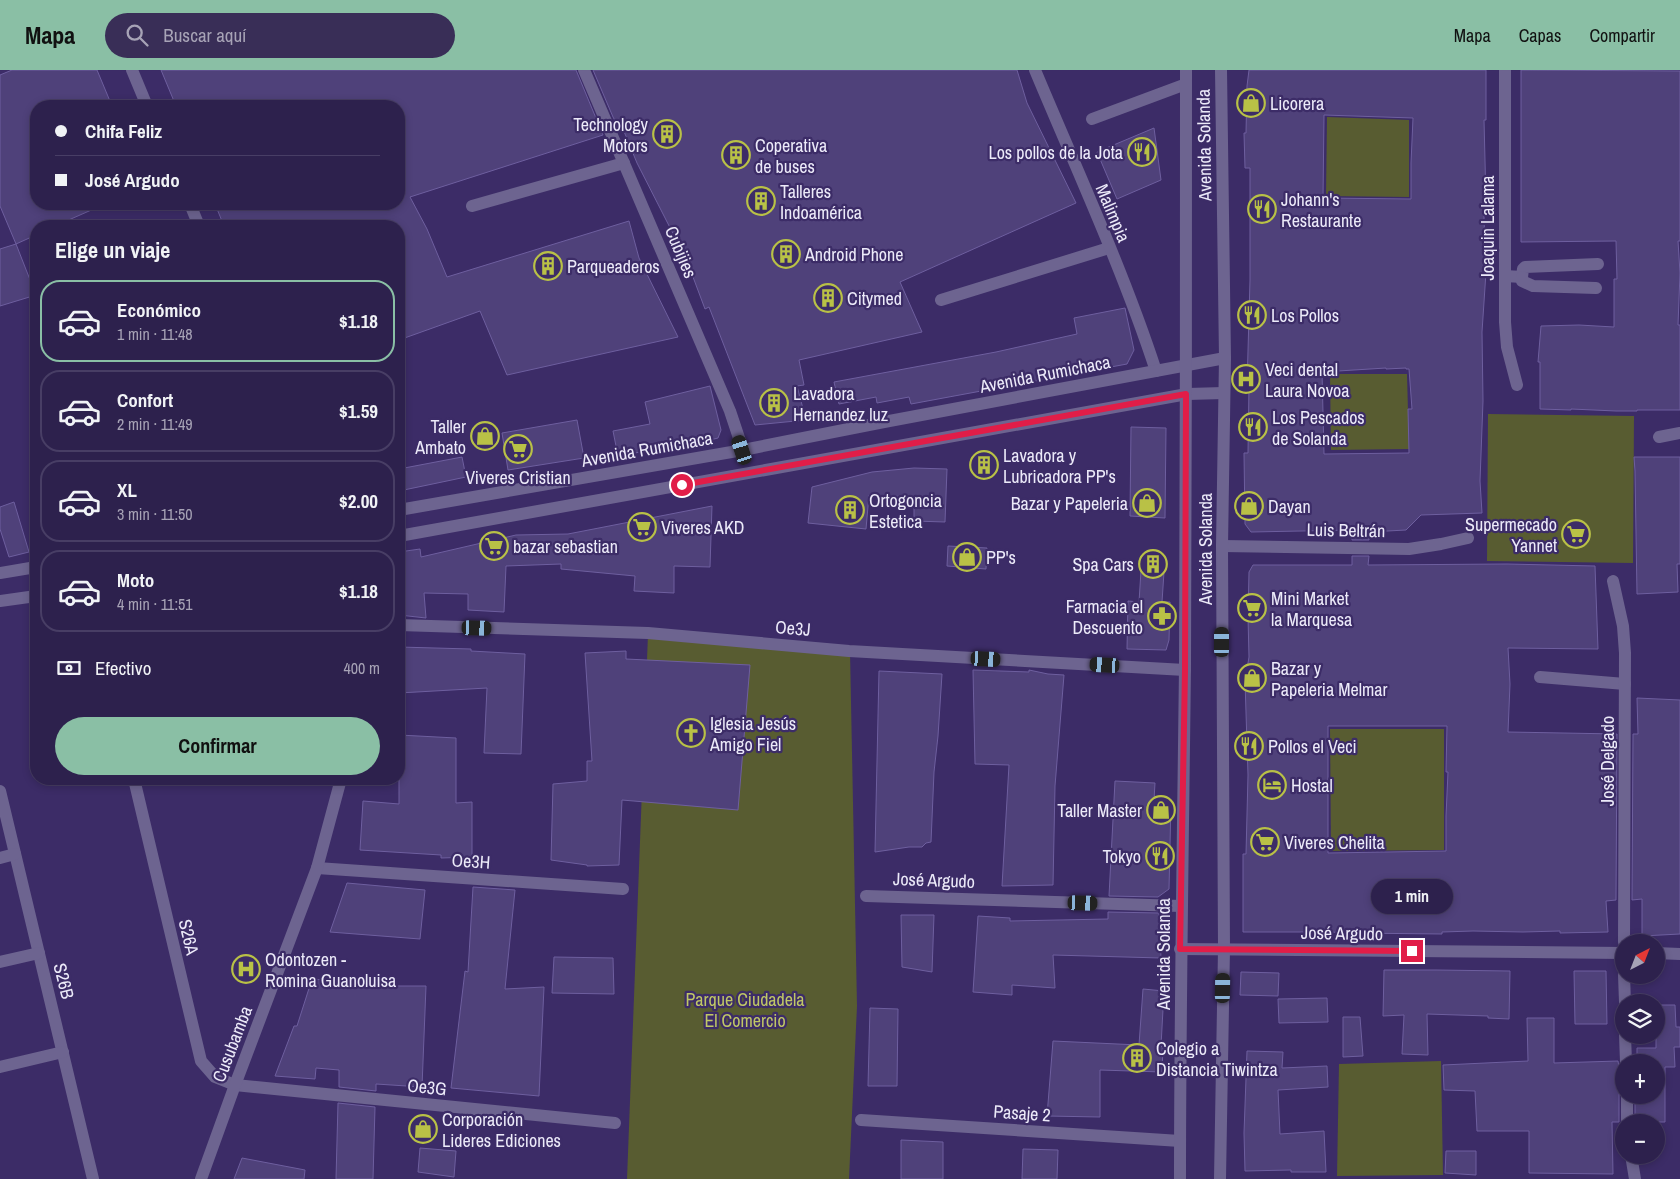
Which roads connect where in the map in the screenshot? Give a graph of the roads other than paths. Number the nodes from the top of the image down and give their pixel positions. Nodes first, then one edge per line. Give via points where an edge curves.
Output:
1 (132, 70) edge
2 (584, 70) edge
3 (1034, 70) edge
4 (1186, 70) edge
5 (1221, 70) edge
6 (1505, 70) edge
7 (1186, 84) junction
8 (144, 100) edge
9 (1092, 119) dead end
10 (624, 163) junction
11 (472, 206) dead end
12 (1109, 248) junction
13 (1598, 264) dead end
14 (1505, 276) junction
15 (1522, 277) junction
16 (1596, 288) dead end
17 (941, 300) dead end
18 (1225, 358) junction
19 (1186, 365) junction
20 (1156, 371) junction
21 (1517, 385) dead end
22 (1224, 393) junction
23 (1186, 394) junction
24 (1680, 433) edge
25 (1659, 437) dead end
26 (742, 450) junction
27 (405, 509) edge
28 (405, 535) edge
29 (1468, 538) dead end
30 (1222, 546) junction
31 (30, 568) edge
32 (0, 572) edge
33 (1613, 581) dead end
34 (30, 597) edge
35 (0, 601) edge
36 (405, 625) edge
37 (1185, 670) junction
38 (1540, 677) dead end
39 (1625, 684) junction
40 (135, 785) edge
41 (338, 785) edge
42 (0, 792) edge
43 (15, 854) junction
44 (0, 858) edge
45 (317, 868) junction
46 (623, 889) dead end
47 (866, 896) dead end
48 (1181, 906) junction
49 (1624, 934) edge
50 (1180, 949) junction
51 (1224, 949) junction
52 (39, 953) junction
53 (1665, 953) edge
54 (1615, 954) edge
55 (1680, 954) edge
56 (0, 962) edge
57 (63, 1052) junction
58 (0, 1067) edge
59 (235, 1085) junction
60 (861, 1120) dead end
61 (615, 1123) dead end
62 (1180, 1141) junction
63 (1632, 1164) edge
64 (93, 1179) edge
65 (201, 1179) edge
66 (1180, 1179) edge
67 (1220, 1179) edge
68 (1635, 1179) edge

1 - 8 street
2 - 10 street, Cubijies
3 - 12 street, Malimpia
4 - 7 street, Avenida Solanda
5 - 18 street, Avenida Solanda
6 - 14 street, Joaquin Lalama
7 - 9 street
7 - 19 street, Avenida Solanda
10 - 11 street
10 - 26 street, Cubijies via 730,411
12 - 17 street
12 - 20 street, Malimpia
13 - 15 street via 1525,267
14 - 15 street
14 - 21 street, Joaquin Lalama via 1506,338
15 - 16 street via 1522,282 1533,286
18 - 19 street, Avenida Rumichaca
18 - 22 street, Avenida Solanda
19 - 20 street, Avenida Rumichaca
19 - 23 street, Avenida Solanda
20 - 26 street, Avenida Rumichaca
22 - 23 street
22 - 30 street, Avenida Solanda
23 - 28 street
23 - 37 street, Avenida Solanda
24 - 25 street
26 - 27 street, Avenida Rumichaca
29 - 30 street, Luis Beltrán via 1409,549
30 - 51 street, Avenida Solanda
31 - 32 street
33 - 39 street, José Delgado via 1623,626
34 - 35 street
36 - 37 street, Oe3J via 648,633 850,651
37 - 48 street, Avenida Solanda
38 - 39 street
39 - 49 street, José Delgado
40 - 59 street, S26A via 201,1061 215,1076
41 - 45 street, Cusubamba
42 - 43 street, S26B
43 - 44 street
43 - 52 street, S26B
45 - 46 street, Oe3H
45 - 59 street, Cusubamba
47 - 48 street, José Argudo
48 - 50 street, Avenida Solanda
50 - 51 street, José Argudo
50 - 62 street, Avenida Solanda
51 - 54 street, José Argudo
51 - 67 street, Avenida Solanda
52 - 56 street
52 - 57 street, S26B
53 - 55 street
57 - 58 street
57 - 64 street, S26B
59 - 61 street, Oe3G
59 - 65 street, Cusubamba
60 - 62 street, Pasaje 2
62 - 66 street, Avenida Solanda
63 - 68 street

